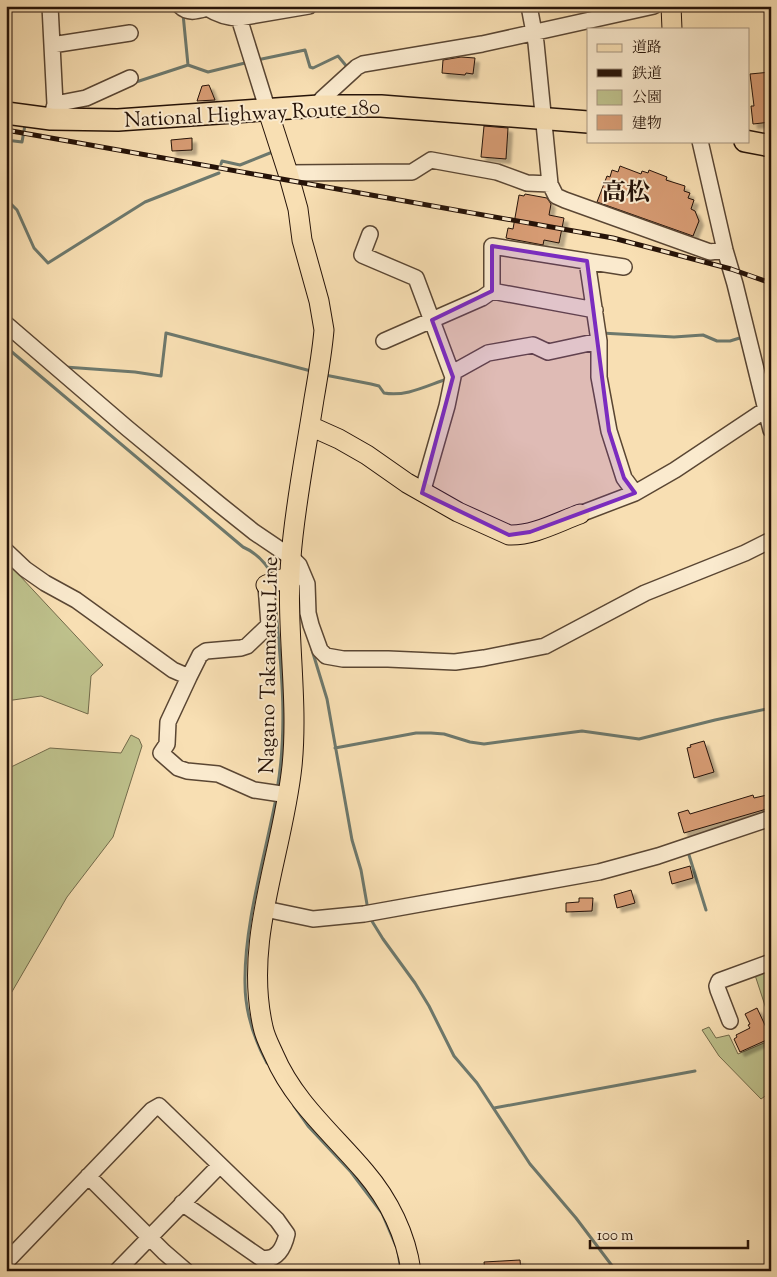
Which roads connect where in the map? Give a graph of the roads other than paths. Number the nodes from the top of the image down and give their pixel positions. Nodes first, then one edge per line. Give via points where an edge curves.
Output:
1 (50, 6) edge
2 (309, 6) edge
3 (529, 6) edge
4 (654, 6) edge
5 (671, 6) edge
6 (207, 7) edge
7 (181, 8) edge
8 (265, 10) edge
9 (239, 18) junction
10 (672, 28) edge
11 (130, 33) dead end
12 (533, 33) junction
13 (52, 45) junction
14 (130, 78) dead end
15 (319, 106) junction
16 (268, 111) junction
17 (53, 112) junction
18 (6, 113) edge
19 (544, 118) junction
20 (587, 122) edge
21 (700, 142) edge
22 (750, 142) edge
23 (771, 146) edge
24 (288, 173) junction
25 (550, 184) junction
26 (370, 234) dead end
27 (725, 250) junction
28 (587, 261) junction
29 (624, 267) dead end
30 (492, 291) junction
31 (595, 310) junction
32 (432, 320) junction
33 (6, 324) edge
34 (598, 336) junction
35 (384, 342) dead end
36 (452, 375) junction
37 (765, 405) edge
38 (310, 426) junction
39 (771, 430) edge
40 (422, 493) junction
41 (635, 493) junction
42 (580, 514) joint
43 (771, 540) edge
44 (6, 551) edge
45 (291, 557) junction
46 (276, 581) junction
47 (189, 677) junction
48 (282, 794) junction
49 (771, 818) edge
50 (265, 910) junction
51 (771, 962) edge
52 (730, 1021) dead end
53 (220, 1165) junction
54 (88, 1176) junction
55 (182, 1203) junction
56 (151, 1237) junction
57 (6, 1262) edge
58 (117, 1271) edge
59 (186, 1271) edge
60 (411, 1271) edge

1 - 13 street
2 - 8 street
3 - 12 street
4 - 12 street
5 - 10 main road
6 - 7 street via 193,11
6 - 9 street via 222,16
8 - 9 street
9 - 16 street
11 - 13 street
12 - 15 street via 363,64 322,99
12 - 19 street
13 - 17 street
14 - 17 street
15 - 16 highway, National Highway Route 180
15 - 19 highway, National Highway Route 180 via 380,106
16 - 17 highway, National Highway Route 180 via 118,120
16 - 24 main road, Nagano Takamatsu Line
17 - 18 highway, National Highway Route 180
19 - 20 highway, National Highway Route 180
19 - 25 street
21 - 27 street
22 - 23 highway
24 - 25 street via 412,172 431,160 497,172 527,183
24 - 38 main road, Nagano Takamatsu Line via 324,321
25 - 27 street via 556,196 565,200 710,252
26 - 32 street via 362,255 416,278
27 - 37 street
28 - 29 street
28 - 30 street via 492,246
28 - 31 street
30 - 31 street
30 - 32 street
31 - 34 street
32 - 35 street
32 - 36 street
33 - 45 street via 240,521
34 - 36 street via 548,352 533,345 488,353
34 - 41 street via 599,377 610,431 624,478
36 - 40 street via 447,406
37 - 39 street
37 - 41 street via 675,470
38 - 40 main road via 368,455
38 - 45 main road, Nagano Takamatsu Line
40 - 42 main road via 509,535 530,532
41 - 42 street
43 - 45 street via 645,594 545,646 455,662 326,656 320,650 311,625 304,575
44 - 47 street via 24,569 76,600 173,670
45 - 46 main road, Nagano Takamatsu Line
46 - 47 street via 268,625 247,646 206,651 200,655
46 - 48 main road, Nagano Takamatsu Line via 290,632 294,697 294,734
47 - 48 street via 168,722 167,744 161,753 178,768 218,774 254,790
48 - 50 main road, Nagano Takamatsu Line
49 - 50 street via 599,872 364,914 313,919
50 - 60 main road, Nagano Takamatsu Line via 257,962 263,1029 280,1070 299,1098 367,1174 393,1213 408,1252
51 - 52 street via 719,981 718,990
53 - 54 street via 159,1106
53 - 55 street
53 - 55 street via 277,1220 287,1234 278,1254 261,1258
54 - 56 street
54 - 57 street
55 - 56 street
56 - 58 street
56 - 59 street

